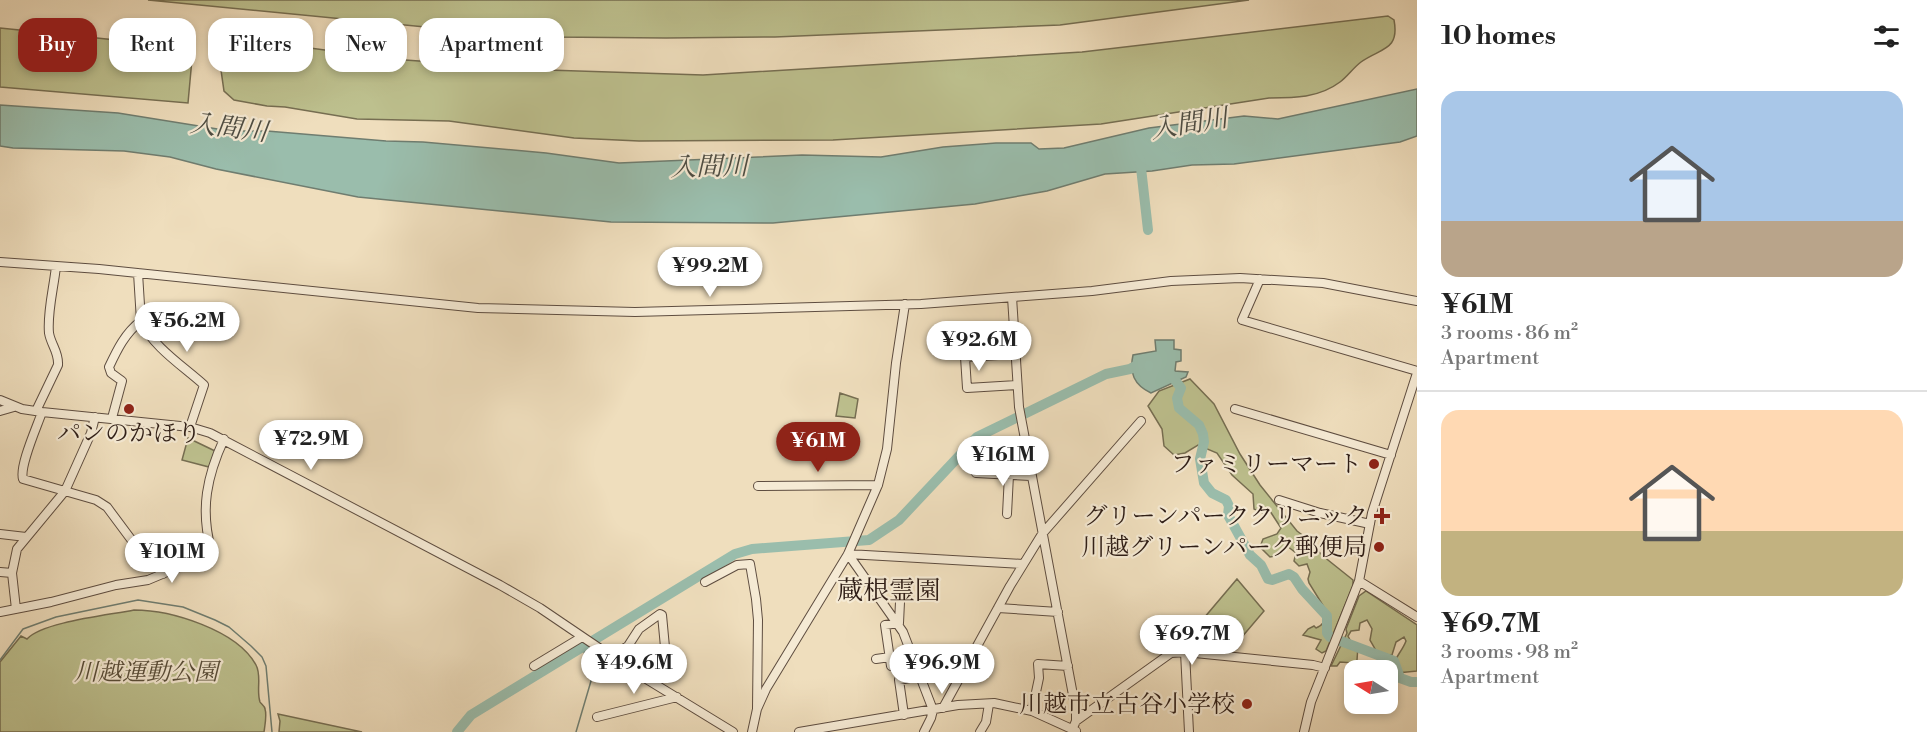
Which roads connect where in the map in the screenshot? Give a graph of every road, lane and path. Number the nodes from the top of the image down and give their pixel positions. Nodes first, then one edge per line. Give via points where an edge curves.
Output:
1 (0, 262) edge
2 (56, 266) junction
3 (138, 273) junction
4 (1260, 279) junction
5 (1012, 297) junction
6 (1417, 301) edge
7 (905, 304) junction
8 (141, 321) junction
9 (1015, 354) junction
10 (1417, 372) edge
11 (1017, 385) junction
12 (0, 400) edge
13 (1413, 403) edge
14 (15, 407) junction
15 (1235, 409) dead end
16 (0, 411) edge
17 (39, 412) junction
18 (95, 417) junction
19 (112, 418) junction
20 (1141, 421) dead end
21 (190, 427) junction
22 (224, 440) junction
23 (1390, 455) junction
24 (976, 473) dead end
25 (1009, 475) junction
26 (1031, 476) junction
27 (878, 485) junction
28 (758, 486) dead end
29 (65, 490) junction
30 (1279, 500) dead end
31 (1007, 514) dead end
32 (1370, 524) junction
33 (0, 534) edge
34 (1042, 534) junction
35 (26, 537) junction
36 (848, 554) junction
37 (1023, 564) junction
38 (0, 572) edge
39 (12, 573) junction
40 (163, 574) junction
41 (1359, 581) junction
42 (705, 582) dead end
43 (900, 602) dead end
44 (998, 608) junction
45 (16, 609) junction
46 (0, 612) edge
47 (1058, 612) junction
48 (1417, 617) edge
49 (898, 623) junction
50 (583, 638) junction
51 (1185, 652) junction
52 (612, 657) junction
53 (890, 657) junction
54 (876, 659) dead end
55 (534, 666) dead end
56 (891, 666) dead end
57 (1068, 666) junction
58 (1325, 668) junction
59 (920, 676) junction
60 (653, 682) junction
61 (677, 697) junction
62 (989, 704) junction
63 (943, 708) junction
64 (757, 709) junction
65 (933, 710) junction
66 (1032, 711) junction
67 (904, 715) junction
68 (597, 717) dead end
69 (1076, 721) junction
70 (1075, 731) edge
71 (733, 732) edge
72 (752, 732) edge
73 (799, 732) edge
74 (924, 732) edge
75 (980, 732) edge
76 (1189, 732) edge
77 (1304, 732) edge

1 - 2 street
2 - 3 street
2 - 17 street via 49,330 59,357
3 - 7 street via 477,308 694,312
3 - 8 street
4 - 5 street via 1171,281
4 - 6 street via 1323,284
4 - 10 street via 1242,320
5 - 7 street
5 - 9 street
7 - 27 street
8 - 19 street via 119,345 109,367 122,381
8 - 21 street via 149,334 204,385
9 - 11 street
9 - 11 street via 965,357 967,388
10 - 13 street
11 - 26 street
12 - 14 street
13 - 23 street
14 - 16 street
14 - 17 street
15 - 23 street
17 - 18 street
17 - 29 street via 23,479
18 - 19 street
18 - 29 street
19 - 21 street
20 - 34 street
21 - 22 street
22 - 40 street via 207,488 205,520 210,554
22 - 50 street via 500,585
23 - 32 street
24 - 25 street
25 - 26 street
25 - 31 street
26 - 34 street
27 - 28 street
27 - 36 street
29 - 35 street
29 - 40 street via 107,507
30 - 32 street
32 - 41 street
33 - 35 street
34 - 37 street
34 - 47 street
35 - 39 street via 17,549
36 - 37 street
36 - 49 street
36 - 64 street
37 - 44 street
38 - 39 street
39 - 45 street
40 - 45 street
41 - 48 street
41 - 58 street
42 - 64 street via 737,565 750,564 758,620
43 - 49 street
44 - 47 street
44 - 63 street
45 - 46 street
47 - 57 street
49 - 53 street via 885,625
49 - 59 street
50 - 52 street
50 - 55 street
51 - 58 street
51 - 69 street via 1171,653
51 - 76 street
52 - 60 street
52 - 60 street via 628,646 639,629 662,615 666,658
53 - 54 street
53 - 56 street
57 - 66 street via 1038,664
57 - 69 street
58 - 77 street
59 - 65 street
59 - 67 street via 899,680
60 - 61 street
61 - 68 street
61 - 71 street
62 - 63 street
62 - 66 street
62 - 75 street
63 - 65 street
64 - 72 street
65 - 67 street
65 - 74 street
66 - 70 street
67 - 73 street
69 - 70 street

